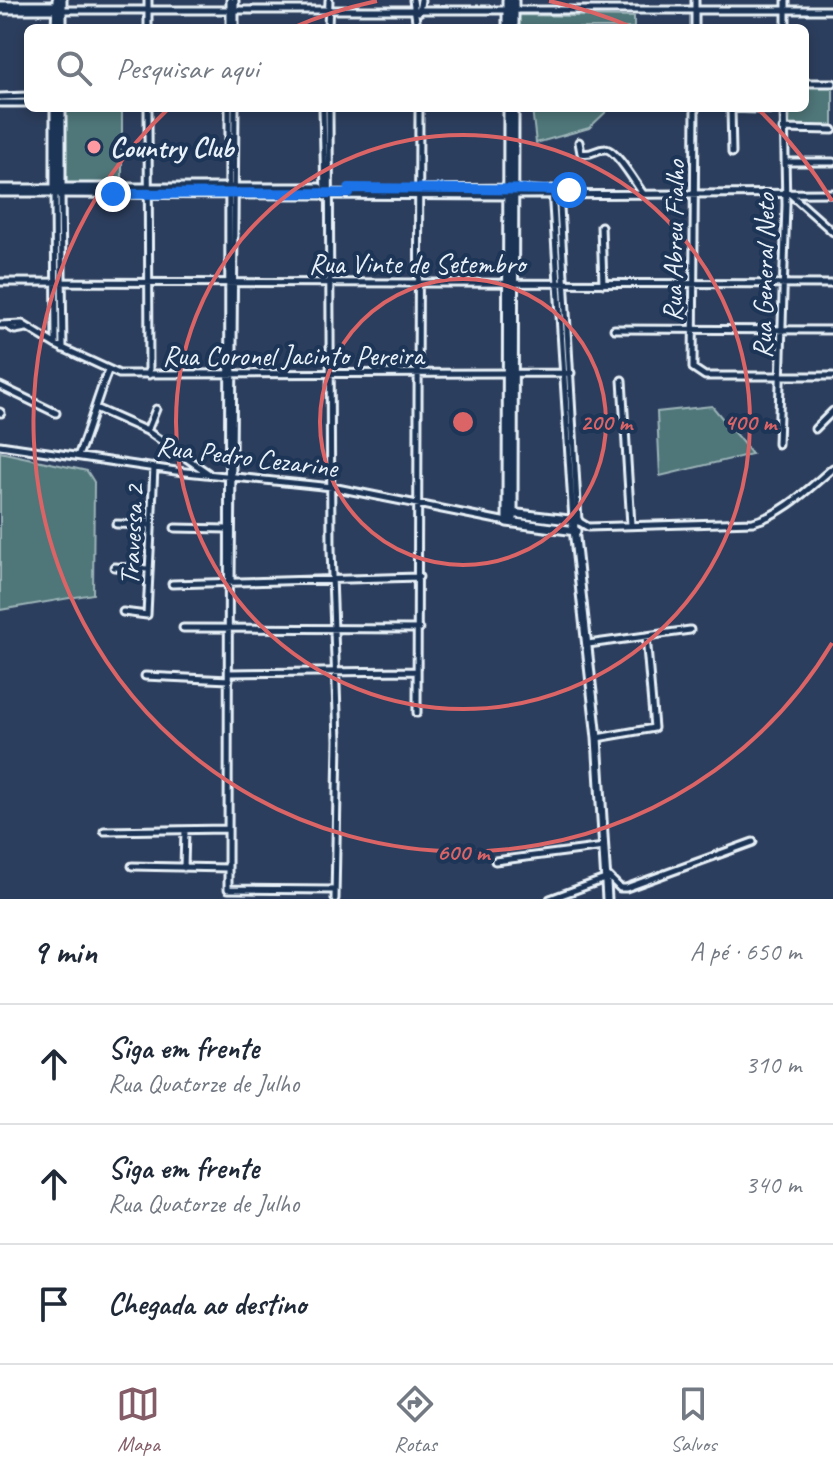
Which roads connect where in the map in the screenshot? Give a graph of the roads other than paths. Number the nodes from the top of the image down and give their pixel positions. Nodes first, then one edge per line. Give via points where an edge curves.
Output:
1 (148, 0) edge
2 (232, 0) edge
3 (329, 0) edge
4 (413, 0) edge
5 (421, 0) edge
6 (507, 0) edge
7 (514, 0) edge
8 (627, 0) edge
9 (695, 0) edge
10 (786, 0) edge
11 (61, 5) edge
12 (0, 8) edge
13 (232, 9) junction
14 (148, 10) junction
15 (329, 10) junction
16 (413, 10) junction
17 (511, 10) junction
18 (627, 10) junction
19 (695, 10) junction
20 (786, 10) junction
21 (833, 10) edge
22 (419, 13) junction
23 (148, 24) edge
24 (232, 24) edge
25 (328, 24) edge
26 (418, 24) edge
27 (508, 24) edge
28 (513, 24) edge
29 (695, 24) edge
30 (786, 24) edge
31 (809, 83) edge
32 (833, 83) edge
33 (24, 97) edge
34 (0, 100) edge
35 (24, 103) edge
36 (58, 112) edge
37 (148, 112) edge
38 (232, 112) edge
39 (326, 112) edge
40 (419, 112) edge
41 (511, 112) edge
42 (695, 112) edge
43 (730, 112) edge
44 (784, 112) edge
45 (783, 129) junction
46 (833, 130) edge
47 (579, 142) dead end
48 (732, 153) dead end
49 (785, 162) junction
50 (833, 162) edge
51 (326, 190) junction
52 (0, 191) edge
53 (58, 191) junction
54 (147, 191) junction
55 (232, 191) junction
56 (418, 192) junction
57 (510, 192) junction
58 (556, 192) junction
59 (643, 193) junction
60 (693, 193) junction
61 (787, 193) junction
62 (833, 193) edge
63 (601, 226) dead end
64 (833, 232) edge
65 (0, 282) edge
66 (60, 282) junction
67 (147, 282) junction
68 (231, 282) junction
69 (330, 283) junction
70 (419, 283) junction
71 (562, 283) junction
72 (693, 283) junction
73 (510, 284) junction
74 (603, 284) junction
75 (784, 284) junction
76 (833, 284) edge
77 (3, 325) edge
78 (692, 327) junction
79 (614, 329) dead end
80 (783, 329) junction
81 (833, 330) edge
82 (56, 345) junction
83 (63, 349) junction
84 (108, 371) junction
85 (567, 374) junction
86 (149, 375) junction
87 (231, 375) junction
88 (330, 375) junction
89 (509, 375) junction
90 (781, 375) junction
91 (420, 376) junction
92 (833, 376) edge
93 (622, 380) dead end
94 (0, 386) edge
95 (95, 408) junction
96 (156, 409) dead end
97 (833, 411) edge
98 (56, 413) dead end
99 (815, 429) dead end
100 (147, 431) junction
101 (778, 444) dead end
102 (0, 445) edge
103 (78, 456) junction
104 (154, 467) junction
105 (833, 468) edge
106 (209, 474) junction
107 (230, 475) junction
108 (332, 487) junction
109 (419, 502) junction
110 (543, 517) junction
111 (510, 518) junction
112 (575, 521) junction
113 (116, 524) dead end
114 (150, 525) junction
115 (631, 525) junction
116 (542, 527) junction
117 (588, 527) junction
118 (175, 528) dead end
119 (229, 529) junction
120 (576, 531) junction
121 (114, 567) dead end
122 (148, 569) junction
123 (419, 577) junction
124 (228, 582) junction
125 (333, 582) junction
126 (172, 584) dead end
127 (123, 612) dead end
128 (183, 628) dead end
129 (228, 629) junction
130 (335, 629) junction
131 (419, 629) junction
132 (690, 630) dead end
133 (646, 636) junction
134 (588, 644) junction
135 (336, 671) junction
136 (416, 671) junction
137 (145, 676) dead end
138 (229, 676) junction
139 (417, 713) dead end
140 (597, 738) junction
141 (226, 829) junction
142 (185, 830) junction
143 (104, 831) dead end
144 (753, 842) dead end
145 (604, 847) junction
146 (495, 861) dead end
147 (132, 866) dead end
148 (184, 868) junction
149 (228, 868) junction
150 (606, 876) junction
151 (333, 890) junction
152 (335, 899) edge
153 (550, 899) edge
154 (607, 899) edge

1 - 14 street
2 - 13 street
3 - 15 street
4 - 16 street
5 - 22 street
6 - 17 street
7 - 17 street
8 - 18 street
9 - 19 street
10 - 20 street
11 - 12 street
11 - 14 street
13 - 14 street
13 - 15 street
13 - 24 street
14 - 23 street
15 - 16 street
15 - 25 street
16 - 22 street
17 - 18 street
17 - 22 street
17 - 27 street
17 - 28 street
18 - 19 street
19 - 20 street
19 - 29 street
20 - 21 street
20 - 30 street
22 - 26 street
31 - 32 street
33 - 34 street
34 - 35 street
36 - 53 street
37 - 54 street
38 - 55 street
39 - 51 street
40 - 56 street
41 - 57 street
42 - 60 street, Rua Abreu Fialho
43 - 48 street
44 - 45 street, Rua General Neto
45 - 46 street
45 - 49 street, Rua General Neto
47 - 59 street via 586,155 613,152
49 - 50 street
49 - 61 street, Rua General Neto
51 - 55 street
51 - 56 street
51 - 69 street
52 - 53 street
53 - 54 street
53 - 66 street
54 - 55 street
54 - 67 street
55 - 68 street
56 - 57 street
56 - 70 street
57 - 58 street
57 - 73 street
58 - 59 street
58 - 71 street
59 - 60 street
60 - 61 street
60 - 72 street, Rua Abreu Fialho
61 - 62 street
61 - 64 street
61 - 75 street, Rua General Neto
63 - 74 street
65 - 66 street, Rua Vinte de Setembro
66 - 67 street, Rua Vinte de Setembro
66 - 82 street
66 - 83 street
67 - 68 street, Rua Vinte de Setembro
67 - 86 street
68 - 69 street, Rua Vinte de Setembro
68 - 87 street
69 - 70 street, Rua Vinte de Setembro
69 - 88 street
70 - 73 street, Rua Vinte de Setembro
70 - 91 street
71 - 73 street, Rua Vinte de Setembro
71 - 74 street, Rua Vinte de Setembro
71 - 85 street
72 - 74 street, Rua Vinte de Setembro
72 - 75 street, Rua Vinte de Setembro
72 - 78 street, Rua Abreu Fialho
73 - 89 street
75 - 76 street, Rua Vinte de Setembro
75 - 80 street, Rua General Neto
77 - 82 street, Rua Coronel Jacinto Pereira via 16,322
78 - 79 street
78 - 80 street
78 - 90 street, Rua Abreu Fialho via 691,359 697,373
80 - 81 street
80 - 90 street, Rua General Neto
82 - 83 street, Rua Coronel Jacinto Pereira
83 - 84 street, Rua Coronel Jacinto Pereira
84 - 86 street, Rua Coronel Jacinto Pereira
84 - 95 street
85 - 89 street, Rua Coronel Jacinto Pereira
85 - 112 street
86 - 87 street, Rua Coronel Jacinto Pereira
87 - 88 street, Rua Coronel Jacinto Pereira
87 - 107 street
88 - 91 street, Rua Coronel Jacinto Pereira
88 - 108 street
89 - 91 street, Rua Coronel Jacinto Pereira
89 - 111 street
90 - 92 street
90 - 101 street, Rua General Neto
91 - 109 street
93 - 115 street
94 - 98 street
95 - 100 street
95 - 103 street
96 - 100 street
97 - 99 street
100 - 106 street
102 - 103 street, Rua Pedro Cezarine
103 - 104 street, Rua Pedro Cezarine
104 - 106 street, Rua Pedro Cezarine
104 - 114 street, Travessa 2
105 - 115 street via 766,519
106 - 107 street, Rua Pedro Cezarine
107 - 108 street, Rua Pedro Cezarine
107 - 119 street
108 - 109 street, Rua Pedro Cezarine
108 - 125 street
109 - 111 street, Rua Pedro Cezarine
109 - 123 street
110 - 111 street, Rua Pedro Cezarine
110 - 112 street, Rua Pedro Cezarine
110 - 116 street
111 - 116 street, Rua Pedro Cezarine
112 - 117 street, Rua Pedro Cezarine
112 - 120 street
113 - 114 street
114 - 122 street, Travessa 2
115 - 117 street
116 - 120 street, Rua Pedro Cezarine
117 - 120 street
118 - 119 street
119 - 124 street
120 - 134 street
121 - 122 street
122 - 127 street, Travessa 2 via 147,615
123 - 125 street
123 - 131 street
124 - 125 street
124 - 126 street
124 - 129 street
125 - 130 street
128 - 129 street
129 - 130 street
129 - 138 street
130 - 131 street
130 - 135 street
131 - 136 street
132 - 133 street
133 - 134 street
133 - 140 street via 654,728
134 - 140 street
135 - 136 street
135 - 138 street
135 - 151 street
136 - 139 street
137 - 138 street
138 - 141 street
140 - 145 street
141 - 142 street
141 - 149 street
142 - 143 street
142 - 148 street
144 - 150 street via 626,888
145 - 146 street
145 - 150 street
147 - 148 street
148 - 149 street
149 - 151 street via 228,889
150 - 153 street
150 - 154 street
151 - 152 street

